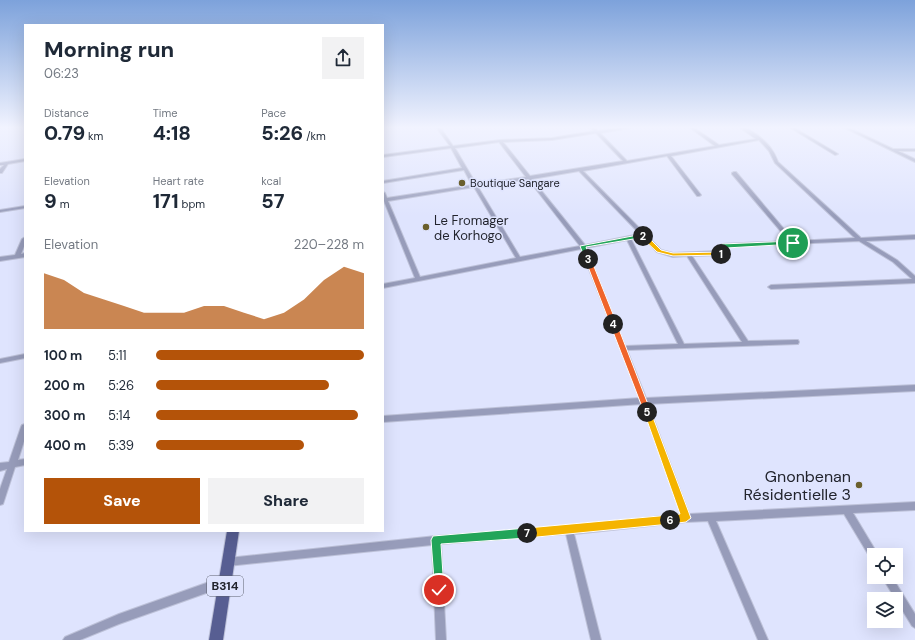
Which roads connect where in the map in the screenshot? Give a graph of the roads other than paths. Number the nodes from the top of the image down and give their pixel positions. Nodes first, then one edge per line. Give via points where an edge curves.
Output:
1 (458, 157) edge
2 (513, 157) edge
3 (621, 157) edge
4 (657, 157) edge
5 (669, 157) edge
6 (775, 157) edge
7 (24, 160) edge
8 (626, 162) junction
9 (7, 163) junction
10 (0, 164) edge
11 (465, 169) junction
12 (580, 170) junction
13 (0, 172) edge
14 (734, 173) dead end
15 (529, 176) junction
16 (384, 182) edge
17 (474, 184) junction
18 (699, 196) dead end
19 (384, 199) edge
20 (24, 207) edge
21 (0, 211) edge
22 (642, 235) junction
23 (628, 237) junction
24 (915, 237) edge
25 (859, 239) junction
26 (24, 241) edge
27 (793, 243) junction
28 (583, 246) junction
29 (24, 255) edge
30 (689, 255) junction
31 (17, 256) junction
32 (518, 258) junction
33 (0, 259) edge
34 (418, 279) junction
35 (915, 280) edge
36 (384, 286) edge
37 (771, 287) dead end
38 (796, 342) dead end
39 (746, 343) junction
40 (682, 345) junction
41 (623, 348) junction
42 (24, 356) edge
43 (0, 361) edge
44 (915, 388) edge
45 (644, 401) junction
46 (384, 419) edge
47 (24, 430) edge
48 (24, 462) edge
49 (12, 465) junction
50 (0, 467) edge
51 (0, 501) edge
52 (915, 506) edge
53 (846, 510) junction
54 (710, 517) junction
55 (686, 518) junction
56 (569, 530) junction
57 (233, 532) edge
58 (436, 540) junction
59 (869, 548) edge
60 (228, 562) junction
61 (226, 581) junction
62 (891, 584) edge
63 (915, 623) edge
64 (68, 640) edge
65 (216, 640) edge
66 (441, 640) edge
67 (596, 640) edge
68 (763, 640) edge

1 - 11 street
2 - 15 street
3 - 8 street
4 - 8 street
5 - 18 street
6 - 25 street via 776,162
7 - 9 street
8 - 12 street
9 - 10 street
9 - 13 street
11 - 16 street
11 - 17 street
12 - 15 street
12 - 22 street
14 - 27 street
15 - 17 street
15 - 28 street
17 - 19 street
17 - 32 street
19 - 34 street
20 - 21 street
22 - 23 street
22 - 30 street via 659,251 673,255
23 - 28 street
23 - 40 street
24 - 25 street
25 - 27 street
25 - 35 street via 895,261
26 - 31 street
27 - 30 street via 722,246 725,251 721,254
28 - 32 street
28 - 41 street
29 - 31 street
30 - 39 street
31 - 33 street
32 - 34 street
34 - 36 street
35 - 37 street
38 - 39 street
39 - 40 street
40 - 41 street
41 - 45 street
42 - 43 street
44 - 45 street
45 - 46 street
45 - 55 street
47 - 49 street
48 - 49 street
49 - 50 street
49 - 51 street
52 - 53 street
53 - 54 street
53 - 59 street
54 - 55 street
54 - 68 street
55 - 56 street
56 - 58 street
56 - 67 street
57 - 60 main road, B314
58 - 60 street
58 - 66 street
60 - 61 main road, B314
61 - 64 street
61 - 65 main road, B314
62 - 63 street

